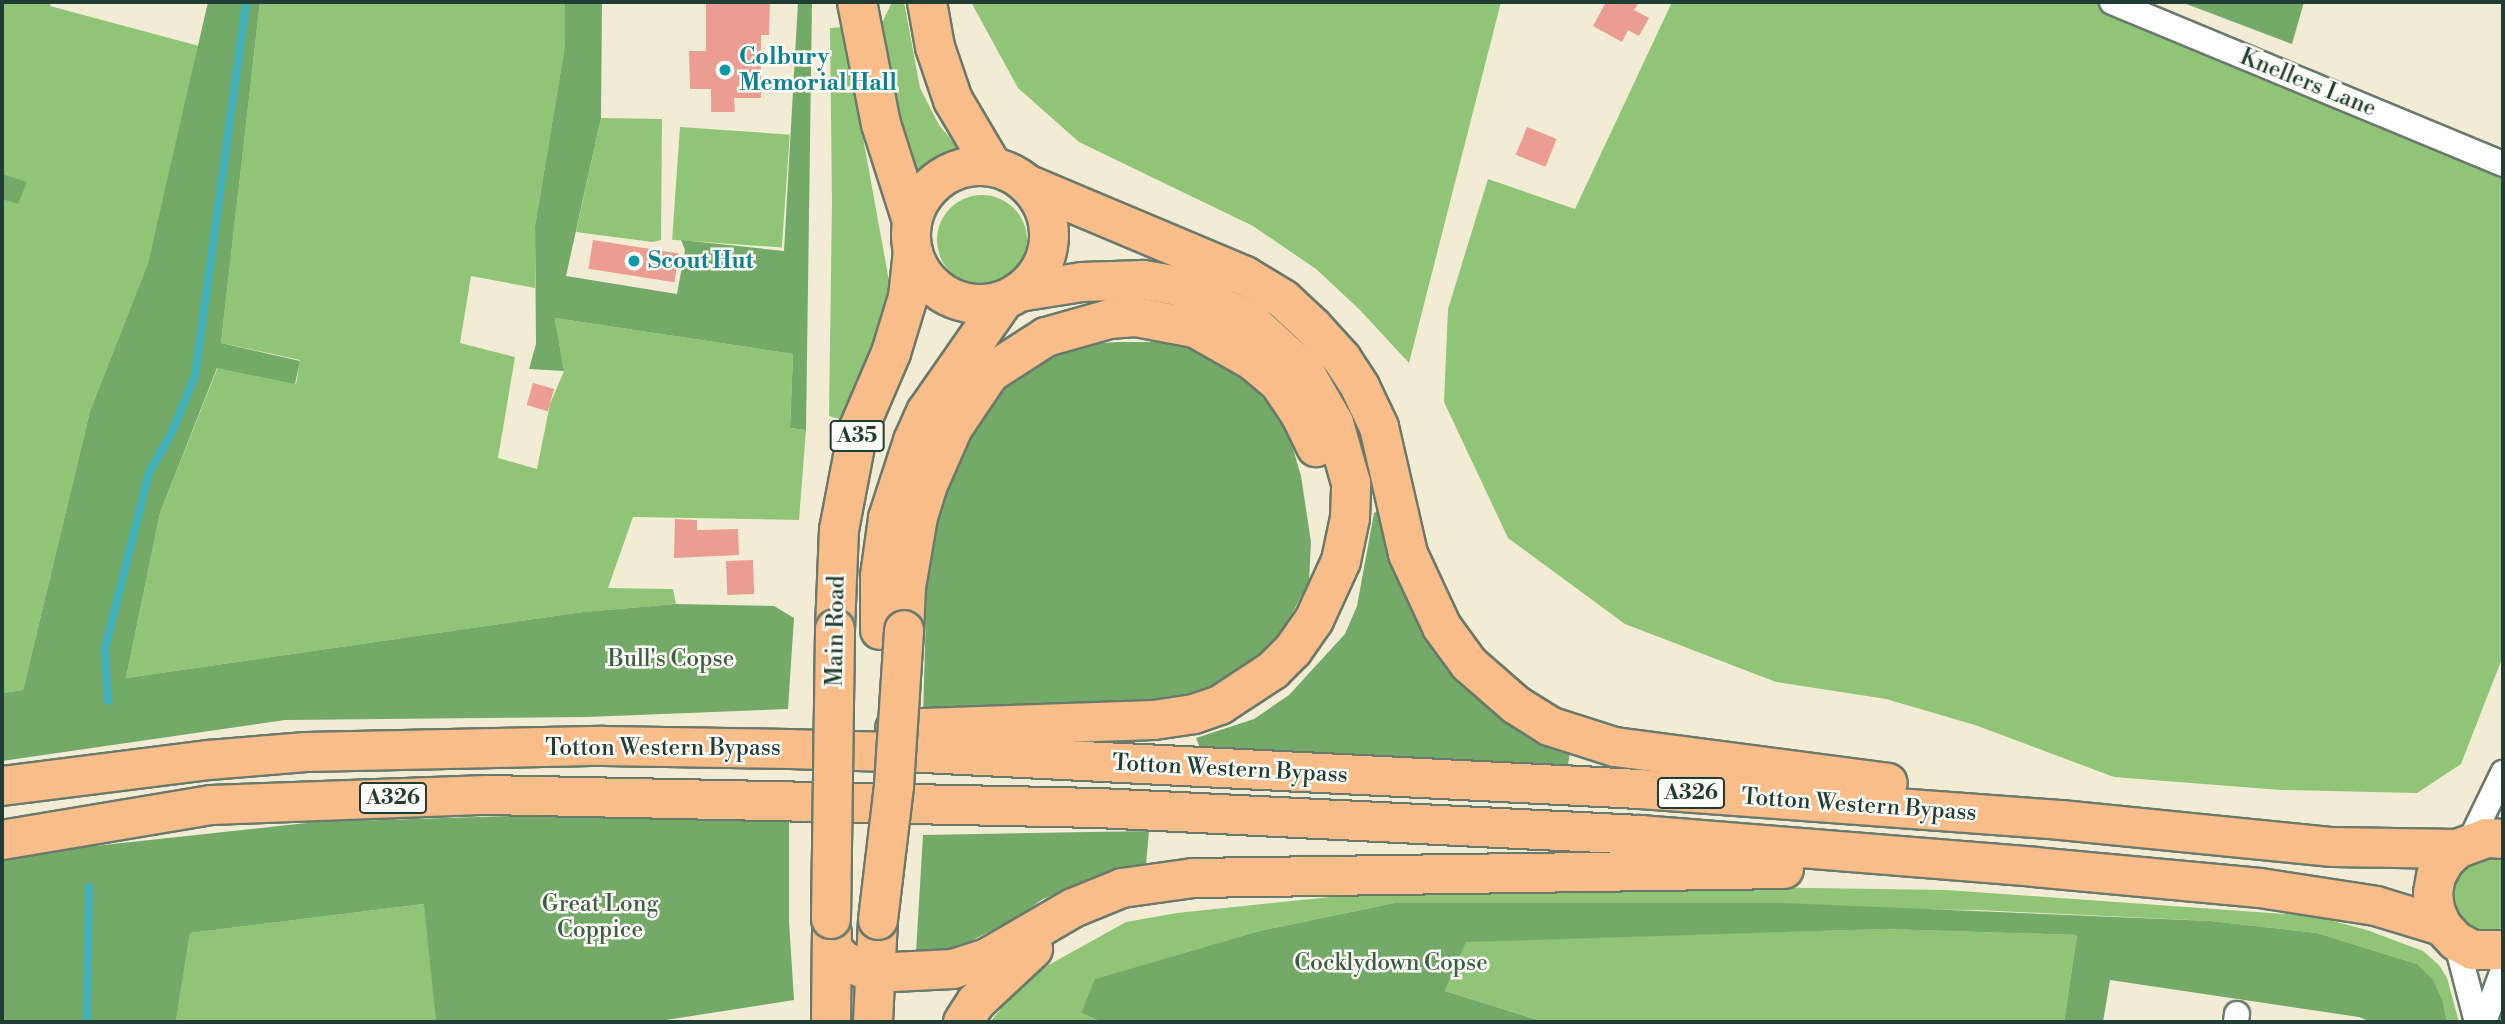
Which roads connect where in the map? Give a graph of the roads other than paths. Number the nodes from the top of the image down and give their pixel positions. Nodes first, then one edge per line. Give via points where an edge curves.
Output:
1 (857, 2) edge
2 (927, 2) edge
3 (2112, 2) edge
4 (2503, 164) edge
5 (992, 166) junction
6 (1029, 185) junction
7 (913, 236) junction
8 (1012, 296) junction
9 (1322, 604) junction
10 (892, 630) junction
11 (603, 746) junction
12 (2503, 773) edge
13 (2, 786) edge
14 (2061, 820) junction
15 (2, 839) edge
16 (2477, 843) edge
17 (2034, 867) junction
18 (1122, 888) junction
19 (2449, 933) junction
20 (832, 934) junction
21 (2503, 950) edge
22 (2503, 970) edge
23 (874, 973) junction
24 (831, 1022) edge
25 (873, 1022) edge
26 (963, 1022) edge
27 (2477, 1022) edge
28 (2484, 1022) edge

1 - 7 main road, A35 via 881,124
2 - 5 main road via 935,47 953,100
3 - 4 street, Knellers Lane
5 - 6 main road
5 - 7 main road via 951,172 933,184 920,200
6 - 8 main road via 1045,211 1049,241 1039,270
6 - 14 main road via 1245,276 1283,299 1313,327 1342,359 1379,427 1408,554 1442,627 1469,664 1516,705 1549,726 1615,747 1940,790
7 - 8 main road via 920,269 948,296 985,304
7 - 20 main road, Main Road / A35, bridge via 908,298 891,353 858,430 839,530
8 - 9 main road via 1112,279 1178,286 1253,324 1304,371 1334,423 1351,483 1342,561
8 - 10 main road, Main Road / A35 via 926,412 913,441 888,518 880,576
9 - 10 main road via 1331,524 1323,466 1300,414 1279,383 1253,361 1195,328 1136,317 1109,319 1046,337 990,373 953,428 921,507
9 - 11 main road via 1293,650 1273,670 1220,705 1194,714 1154,720
10 - 23 main road, Main Road / A35, bridge
11 - 13 main road, Totton Western Bypass / A326 via 306,752
11 - 14 main road, Totton Western Bypass / A326 via 924,753 1639,789
12 - 16 street
14 - 16 main road, Totton Western Bypass / A326 via 2333,847
15 - 17 main road, Totton Western Bypass / A326 via 211,805 487,795 644,797 1098,808 1640,835
16 - 19 main road via 2445,860 2435,884 2435,910
17 - 18 main road via 1283,874 1193,878
17 - 19 main road, Totton Western Bypass / A326 via 2260,888 2376,906
18 - 23 main road via 1073,908 977,961 942,970
18 - 26 main road via 1056,929 976,1002
19 - 21 main road, Totton Western Bypass via 2473,950
19 - 27 street
20 - 23 main road via 844,961
20 - 24 main road, Main Road / A35
22 - 28 street
23 - 25 main road, Main Road / A35

